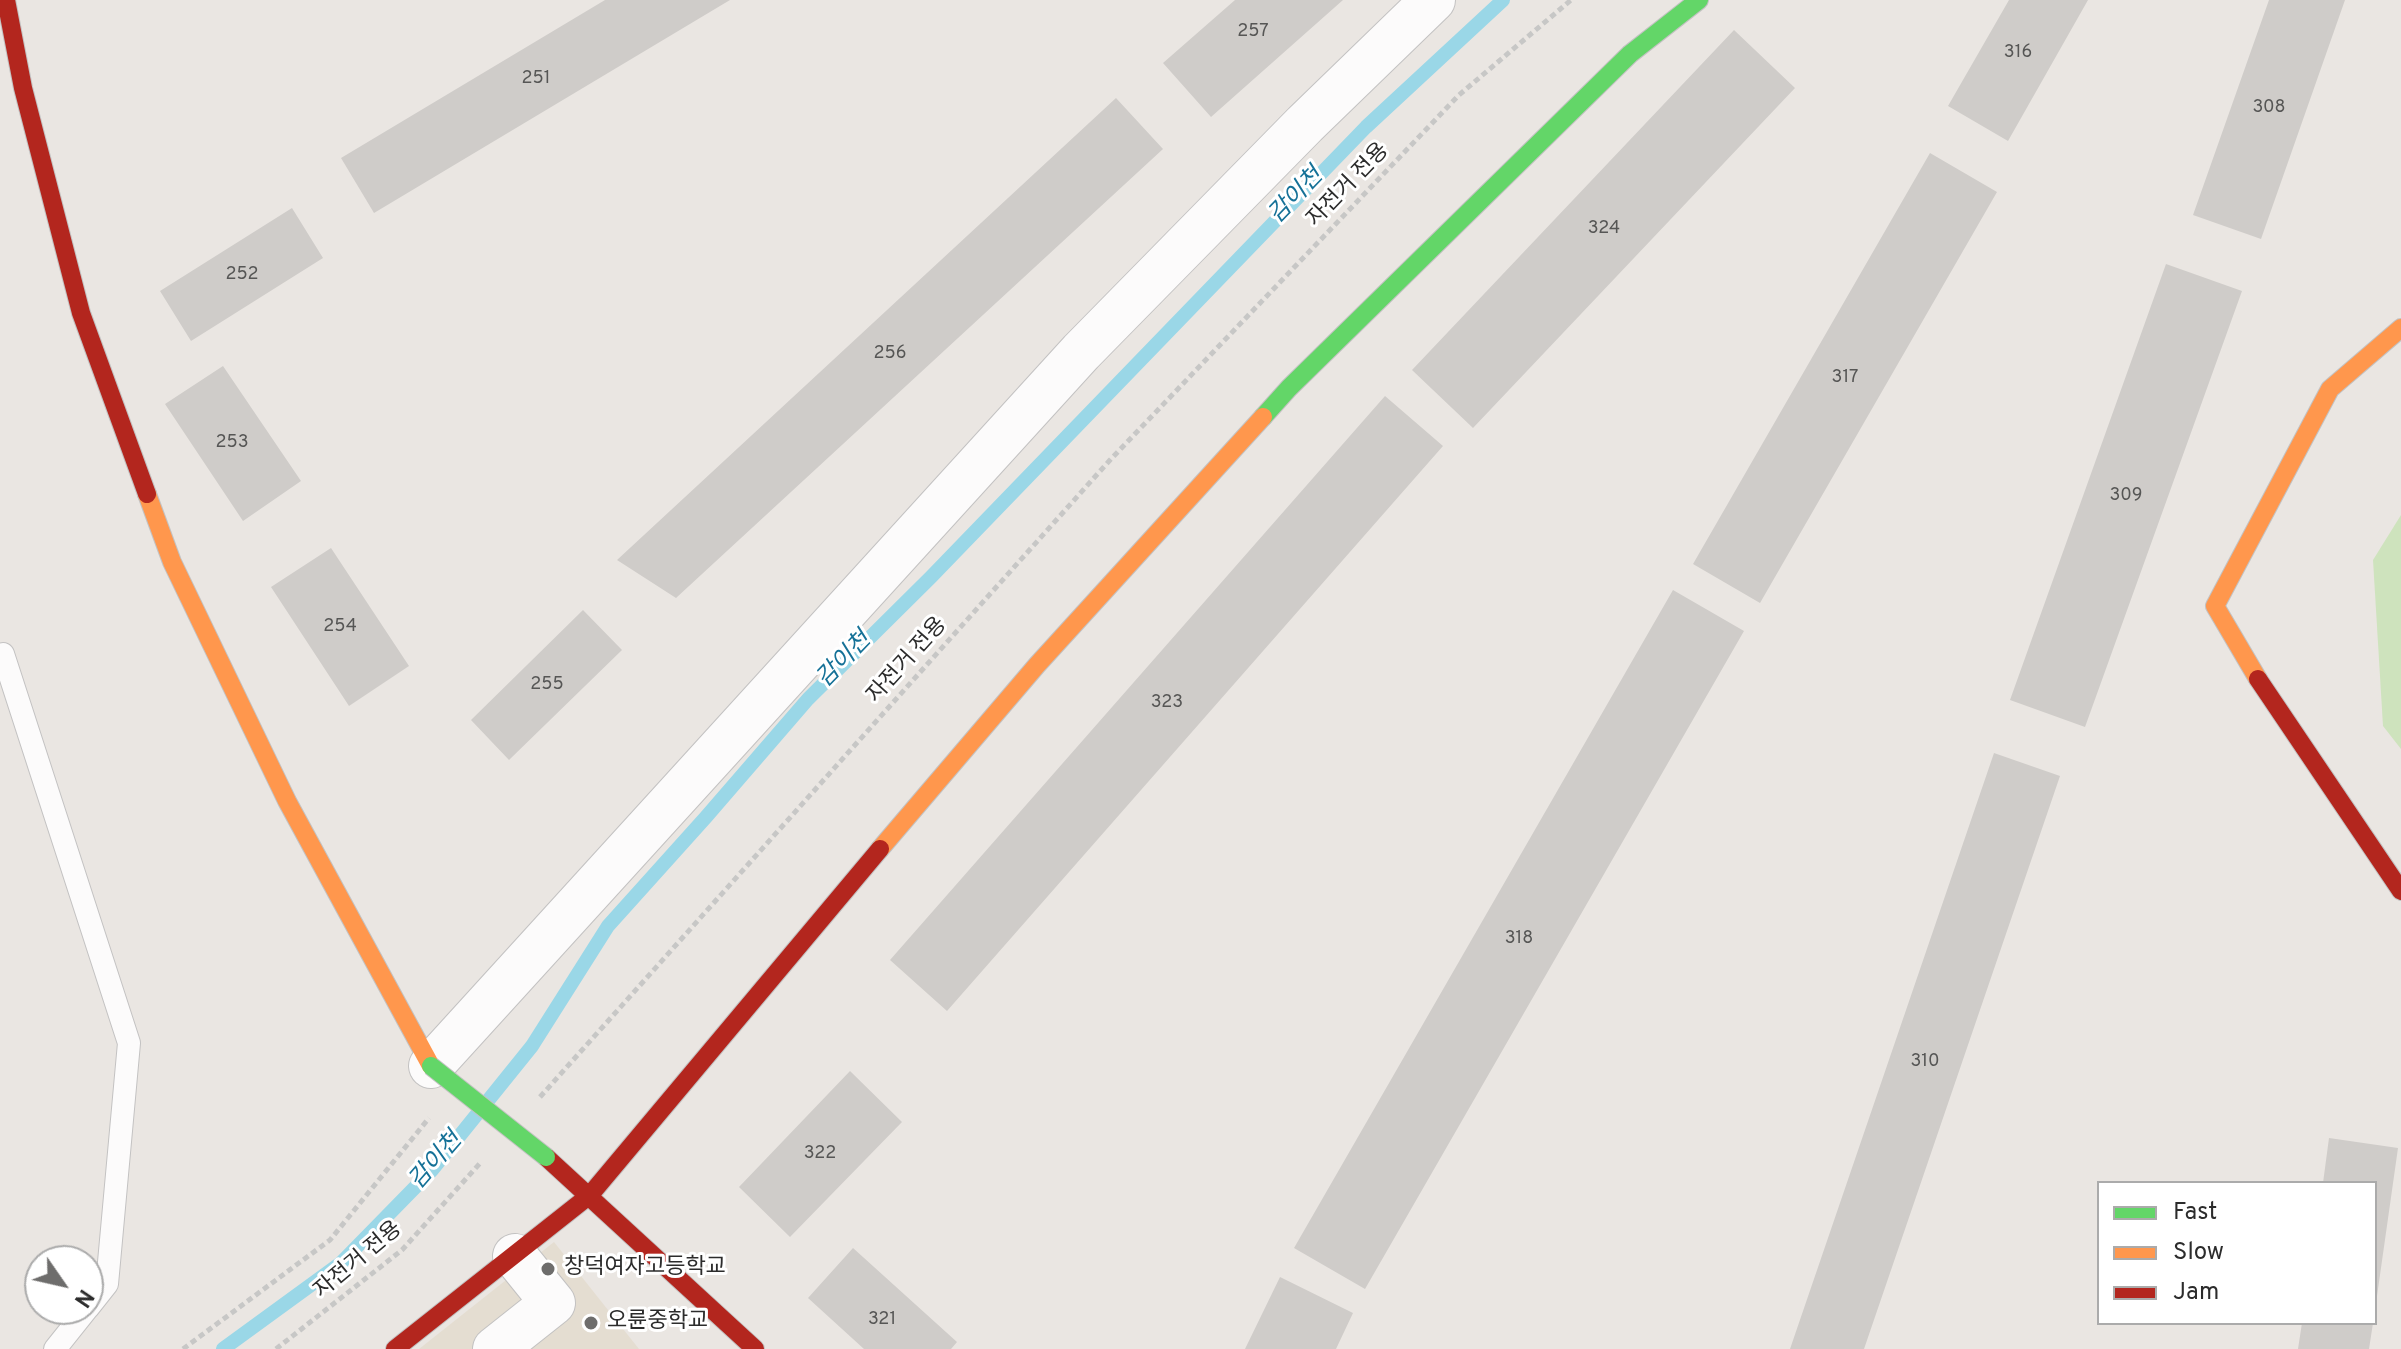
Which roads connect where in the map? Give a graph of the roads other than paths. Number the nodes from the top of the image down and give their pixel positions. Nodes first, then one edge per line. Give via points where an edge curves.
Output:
1 (6, 0) edge
2 (1433, 0) edge
3 (1699, 0) edge
4 (2401, 328) edge
5 (3, 654) dead end
6 (2401, 891) edge
7 (431, 1066) junction
8 (590, 1195) junction
9 (515, 1256) junction
10 (104, 1288) edge
11 (75, 1325) edge
12 (55, 1349) edge
13 (395, 1349) edge
14 (495, 1349) edge
15 (755, 1349) edge

1 - 7 street via 81,313 172,562 287,801
2 - 7 street via 1081,352
3 - 8 street via 1630,54 1289,388 1037,665
4 - 6 street via 2330,389 2215,606 2262,686
5 - 10 lane via 129,1043
7 - 8 street, bridge
8 - 9 street
8 - 15 street
9 - 13 street
9 - 14 street via 553,1303
11 - 12 lane

